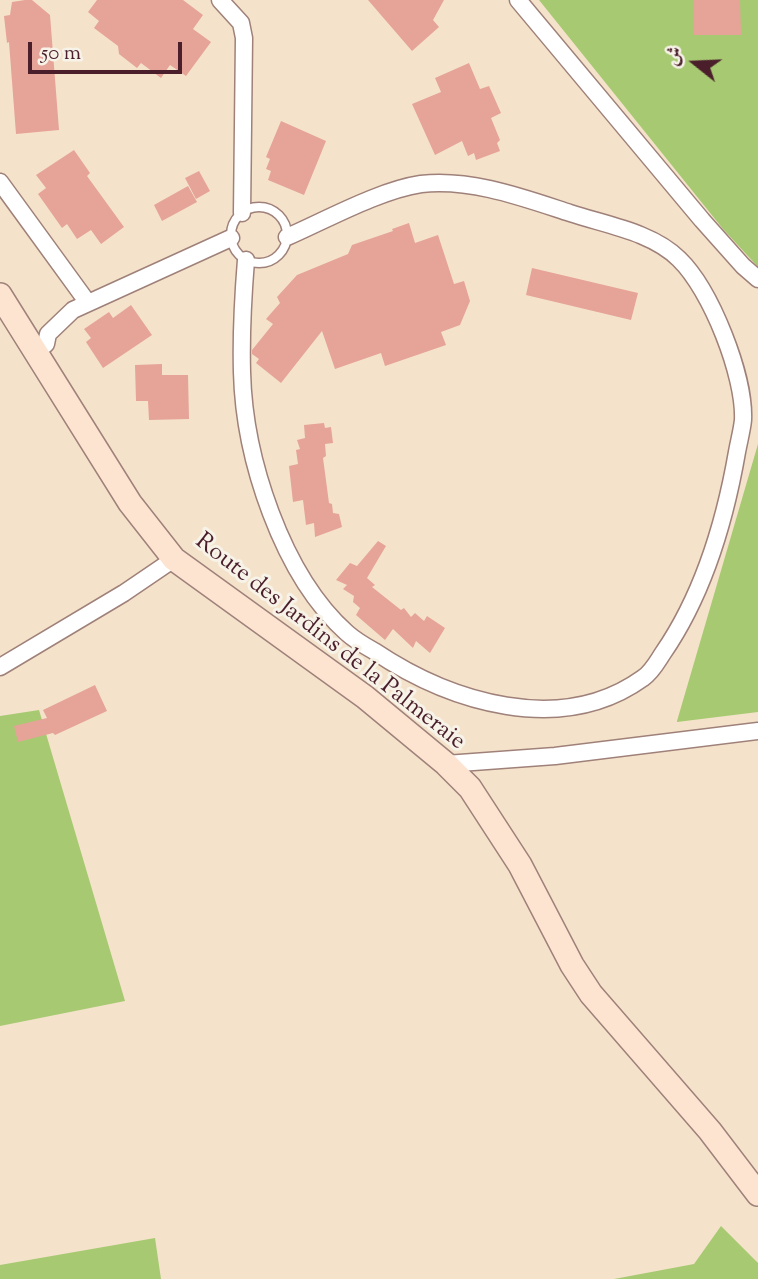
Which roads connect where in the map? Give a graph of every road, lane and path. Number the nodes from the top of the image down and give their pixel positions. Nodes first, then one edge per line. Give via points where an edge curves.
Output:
1 (220, 0) edge
2 (518, 0) edge
3 (0, 182) edge
4 (242, 213) junction
5 (287, 237) junction
6 (232, 238) junction
7 (246, 260) junction
8 (758, 279) edge
9 (0, 296) edge
10 (88, 303) junction
11 (37, 351) junction
12 (174, 559) junction
13 (0, 667) edge
14 (758, 732) edge
15 (446, 764) junction
16 (758, 1194) edge

1 - 4 street via 241,23 244,38
2 - 8 street via 702,220
3 - 10 street
4 - 5 lane via 259,207 276,213
4 - 6 lane
5 - 7 lane via 273,260
5 - 7 street via 386,194 446,184 503,194 649,239 674,254 695,278 719,322 736,373 743,418 732,484 707,566 683,622 648,675 589,704 550,709 507,706 477,701 432,684 348,635 291,562 263,494 242,376
6 - 7 lane
6 - 10 street
9 - 11 street, Route des Jardins de la Palmeraie
10 - 11 street via 73,310
11 - 12 street, Route des Jardins de la Palmeraie via 130,503
12 - 13 street
12 - 15 street, Route des Jardins de la Palmeraie via 345,682
14 - 15 street
15 - 16 street, Route des Jardins de la Palmeraie via 470,788 502,836 591,994 710,1131

